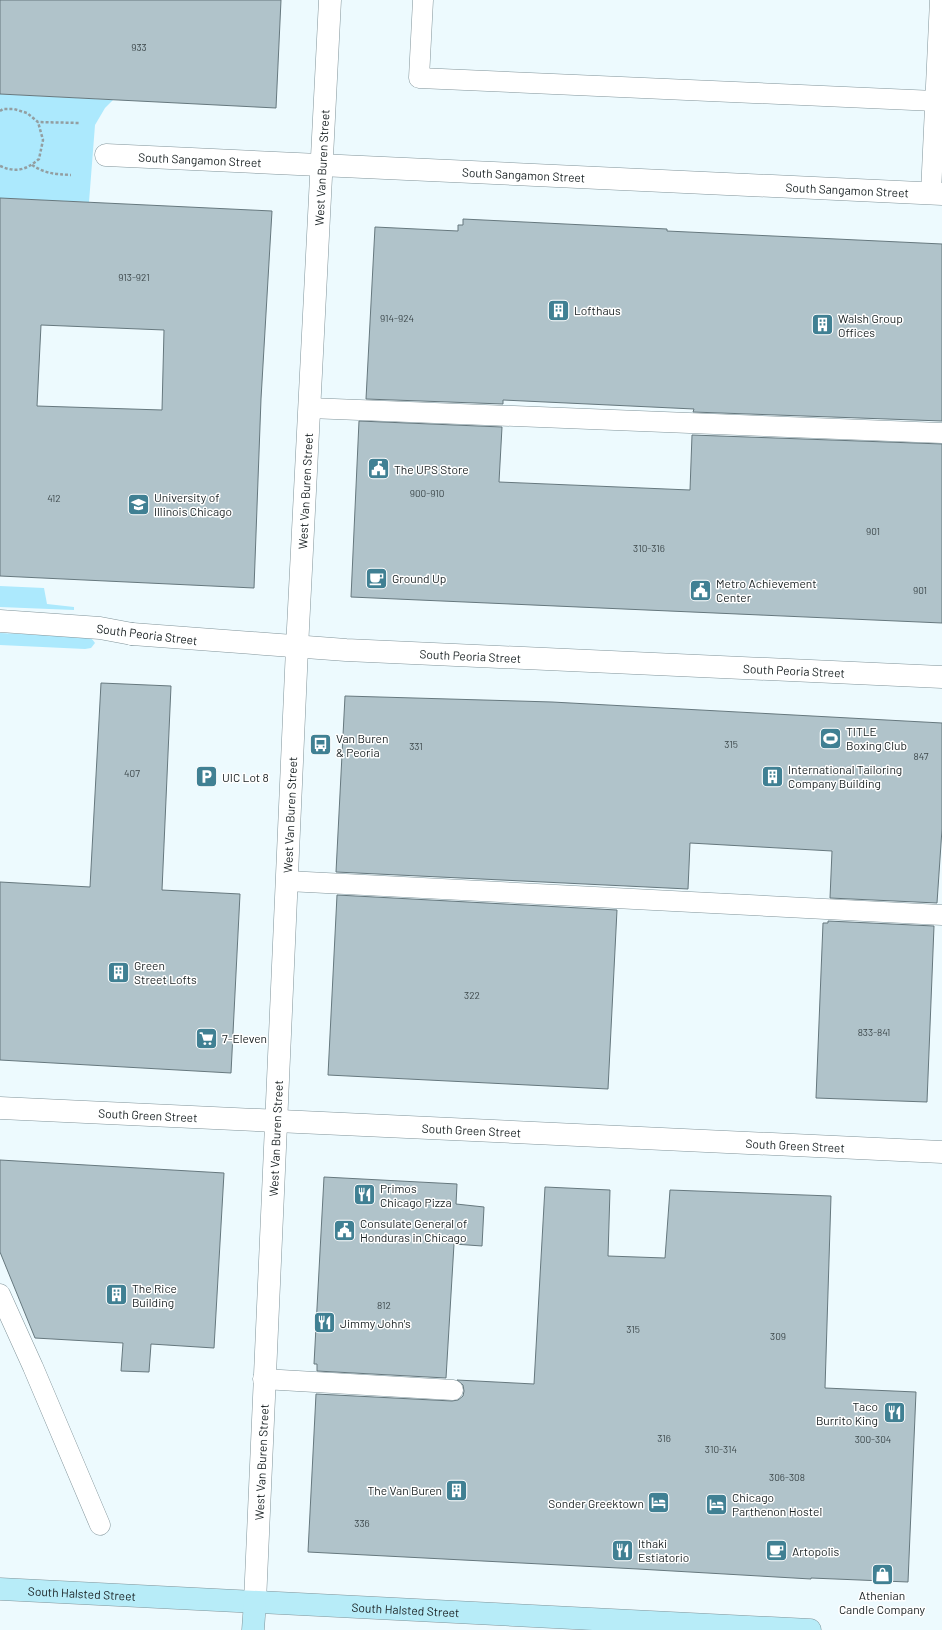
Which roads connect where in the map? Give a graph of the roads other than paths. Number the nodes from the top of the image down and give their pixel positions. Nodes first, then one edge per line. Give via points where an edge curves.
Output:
1 (330, 0) edge
2 (423, 0) edge
3 (940, 0) edge
4 (935, 101) junction
5 (106, 155) dead end
6 (321, 165) junction
7 (936, 194) edge
8 (309, 408) junction
9 (942, 433) edge
10 (0, 621) edge
11 (297, 648) junction
12 (942, 677) edge
13 (287, 881) junction
14 (942, 915) edge
15 (0, 1108) edge
16 (275, 1121) junction
17 (942, 1152) edge
18 (0, 1294) edge
19 (264, 1379) junction
20 (453, 1390) dead end
21 (100, 1525) dead end
22 (0, 1589) edge
23 (254, 1602) junction
24 (603, 1625) edge
25 (253, 1630) edge
26 (810, 1630) edge

1 - 6 street, West Van Buren Street
2 - 4 lane via 419,78
3 - 4 lane
4 - 7 lane
5 - 6 street, South Sangamon Street
6 - 7 street, South Sangamon Street
6 - 8 street, West Van Buren Street
8 - 9 lane
8 - 11 street, West Van Buren Street
10 - 11 street, South Peoria Street via 100,628 132,634
11 - 12 street, South Peoria Street
11 - 13 street, West Van Buren Street
13 - 14 lane
13 - 16 street, West Van Buren Street
15 - 16 street, South Green Street
16 - 17 street, South Green Street
16 - 19 street, West Van Buren Street
18 - 21 lane
19 - 20 lane
19 - 23 street, West Van Buren Street
22 - 23 main road, South Halsted Street
23 - 24 main road, South Halsted Street
23 - 25 main road, West Van Buren Street
24 - 26 main road, South Halsted Street

